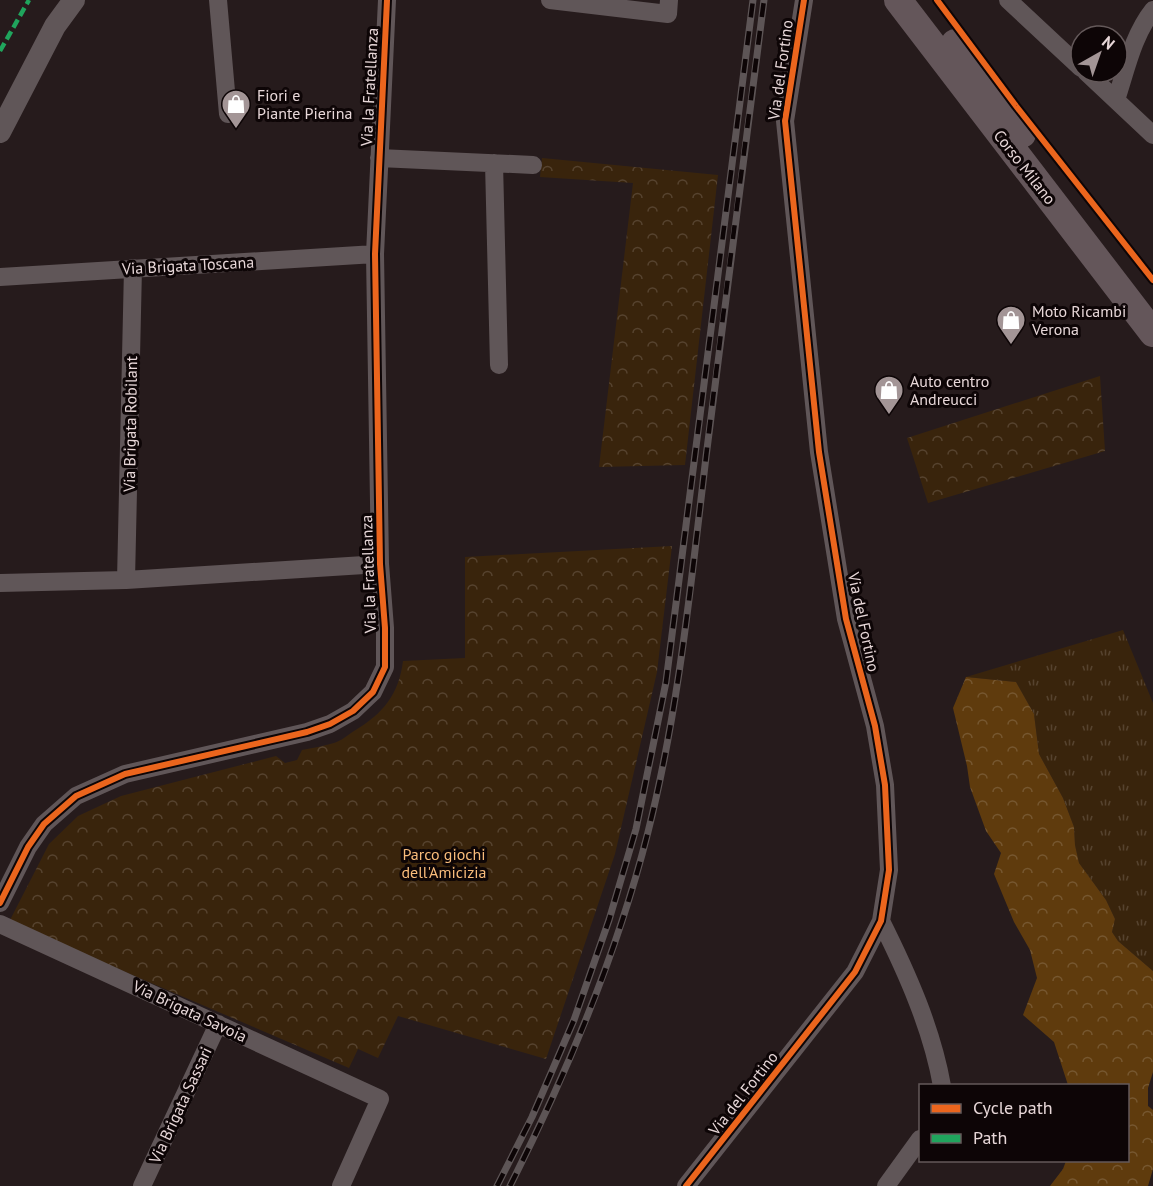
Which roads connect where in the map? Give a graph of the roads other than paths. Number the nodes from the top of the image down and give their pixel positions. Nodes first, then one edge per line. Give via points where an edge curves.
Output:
1 (74, 0) edge
2 (218, 0) edge
3 (387, 0) edge
4 (550, 0) edge
5 (669, 0) edge
6 (804, 0) edge
7 (898, 0) edge
8 (923, 0) edge
9 (1008, 0) edge
10 (1153, 10) edge
11 (1069, 57) edge
12 (1099, 84) edge
13 (1116, 100) junction
14 (228, 114) dead end
15 (0, 132) edge
16 (1153, 135) edge
17 (379, 158) junction
18 (494, 163) junction
19 (533, 165) dead end
20 (375, 254) junction
21 (133, 268) junction
22 (0, 277) edge
23 (1153, 304) edge
24 (1153, 333) edge
25 (499, 365) dead end
26 (380, 564) junction
27 (126, 580) junction
28 (0, 583) edge
29 (0, 903) edge
30 (881, 921) junction
31 (0, 924) edge
32 (218, 1024) junction
33 (942, 1084) edge
34 (919, 1142) edge
35 (141, 1186) edge
36 (341, 1186) edge
37 (686, 1186) edge
38 (885, 1186) edge

1 - 15 street
2 - 14 street
3 - 17 street, Via la Fratellanza
4 - 5 street via 668,14
6 - 30 street, Via del Fortino via 785,121 819,452 846,619 875,726 885,785 889,870
7 - 24 main road, Corso Milano
8 - 23 main road, Corso Milano via 1031,148
9 - 11 street
10 - 13 street via 1134,46
12 - 13 street
13 - 16 street
17 - 18 street, Via la Fratellanza
17 - 20 street, Via la Fratellanza
18 - 19 street, Via la Fratellanza
18 - 25 street
20 - 21 street, Via Brigata Toscana
20 - 26 street, Via la Fratellanza
21 - 22 street, Via Brigata Toscana
21 - 27 street, Via Brigata Robilant
26 - 27 street
26 - 29 street, Via la Fratellanza via 385,666 373,693 353,711 307,732 125,774 76,796 44,824 28,846
27 - 28 street
30 - 33 street via 902,963 937,1057
30 - 37 street, Via del Fortino via 855,972
31 - 32 street, Via Brigata Savoia
32 - 35 street, Via Brigata Sassari
32 - 36 street, Via Brigata Savoia via 380,1099
34 - 38 street

